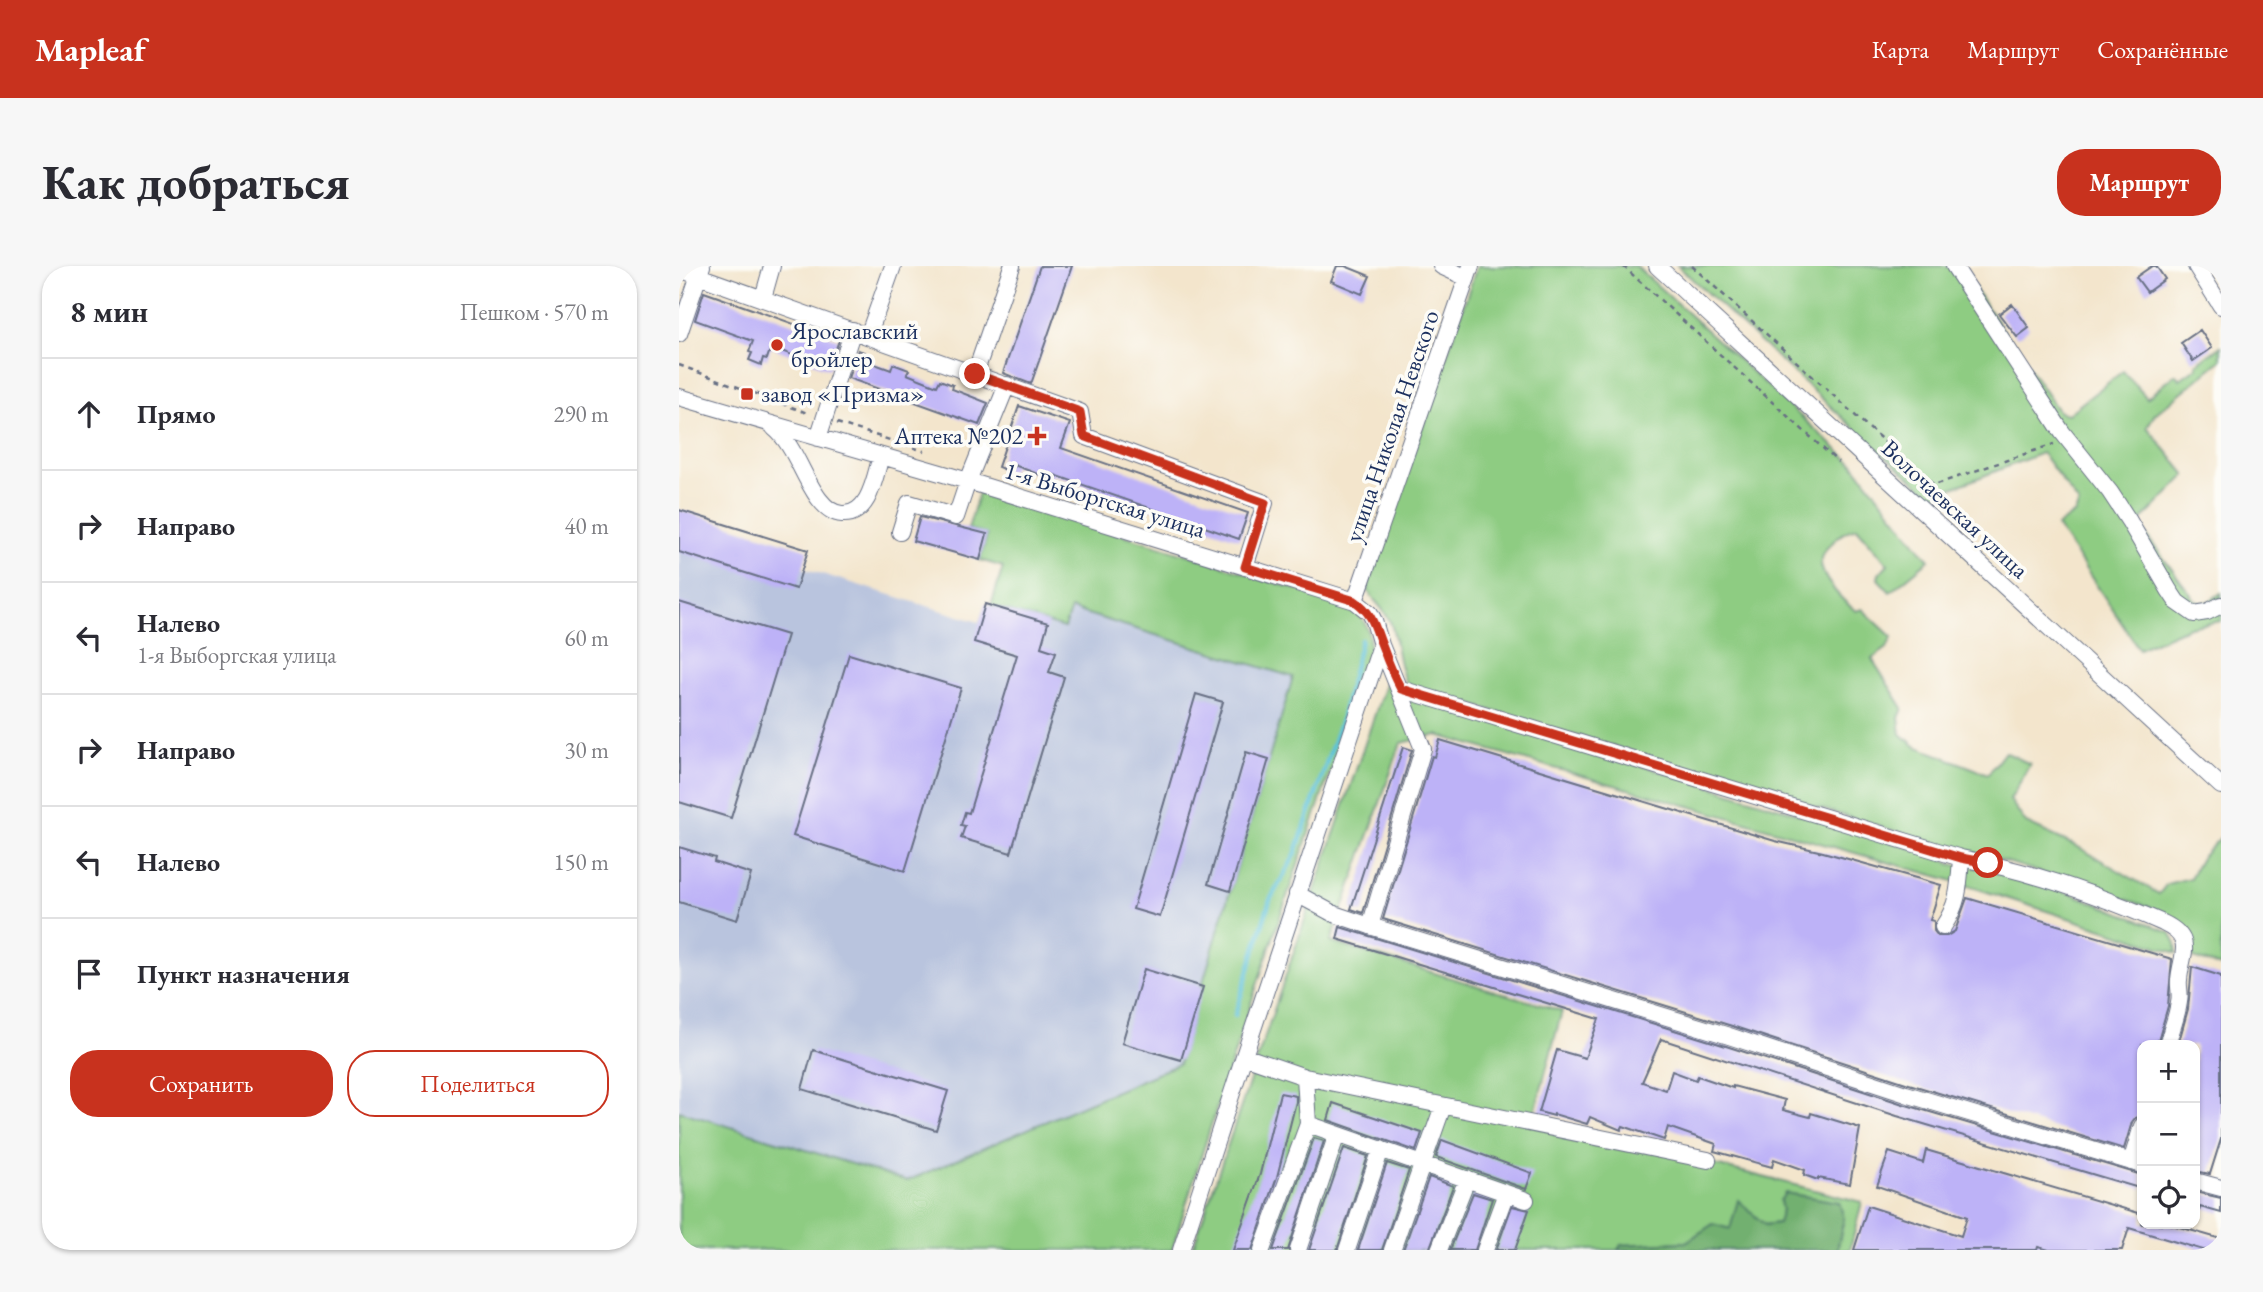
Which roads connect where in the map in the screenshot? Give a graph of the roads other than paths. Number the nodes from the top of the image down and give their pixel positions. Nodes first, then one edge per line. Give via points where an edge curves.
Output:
1 (772, 266) edge
2 (893, 266) edge
3 (1441, 266) edge
4 (1657, 266) edge
5 (1954, 266) edge
6 (2196, 266) edge
7 (1010, 267) edge
8 (679, 269) edge
9 (700, 270) edge
10 (1469, 272) edge
11 (763, 298) junction
12 (2221, 306) edge
13 (861, 333) junction
14 (679, 334) edge
15 (975, 374) junction
16 (1006, 386) junction
17 (679, 397) edge
18 (762, 423) junction
19 (818, 438) junction
20 (881, 456) junction
21 (968, 481) junction
22 (900, 532) dead end
23 (1245, 567) junction
24 (1355, 601) junction
25 (2221, 605) edge
26 (1381, 645) junction
27 (1401, 689) junction
28 (2221, 786) edge
29 (1961, 858) junction
30 (1297, 894) junction
31 (1370, 926) junction
32 (1943, 927) dead end
33 (2168, 1040) edge
34 (1244, 1056) junction
35 (1305, 1077) junction
36 (1443, 1106) junction
37 (1308, 1124) junction
38 (1337, 1133) junction
39 (1381, 1149) junction
40 (1708, 1160) dead end
41 (1424, 1164) junction
42 (2137, 1164) edge
43 (1467, 1179) junction
44 (2200, 1182) edge
45 (2221, 1188) edge
46 (1506, 1193) junction
47 (1527, 1200) dead end
48 (1181, 1250) edge
49 (1262, 1250) edge
50 (1298, 1250) edge
51 (1347, 1250) edge
52 (1392, 1250) edge
53 (1439, 1250) edge
54 (1485, 1250) edge

1 - 11 street
2 - 13 street
3 - 10 street
4 - 28 street, Волочаевская улица
5 - 25 street via 2071,444 2110,492 2177,602 2194,614
6 - 12 street
7 - 15 street
8 - 9 street
9 - 11 street
9 - 14 street
10 - 24 street, улица Николая Невского
11 - 13 street
13 - 15 street
13 - 19 street
15 - 16 street
16 - 21 street
16 - 23 street via 1080,412 1084,436 1265,503
17 - 18 street, 1-я Выборгская улица
18 - 19 street, 1-я Выборгская улица
18 - 20 street via 782,434 822,504 837,513 855,512 863,505
19 - 20 street, 1-я Выборгская улица
20 - 21 street, 1-я Выборгская улица
21 - 22 street via 956,517 909,503
21 - 23 street, 1-я Выборгская улица
23 - 24 street, 1-я Выборгская улица
24 - 26 street via 1370,614
26 - 27 street
26 - 30 street
27 - 29 street
27 - 31 street via 1423,749 1422,758
29 - 32 street via 1958,895
29 - 33 street via 2074,889 2174,928 2185,952 2180,1000
30 - 31 street
30 - 34 street
31 - 42 street
34 - 35 street
34 - 48 street
35 - 36 street
35 - 37 street
36 - 40 street
36 - 41 street
37 - 38 street
37 - 49 street
38 - 39 street
38 - 50 street
39 - 41 street
39 - 51 street
41 - 43 street
41 - 52 street
43 - 46 street
43 - 53 street
44 - 45 street
46 - 47 street
46 - 54 street

